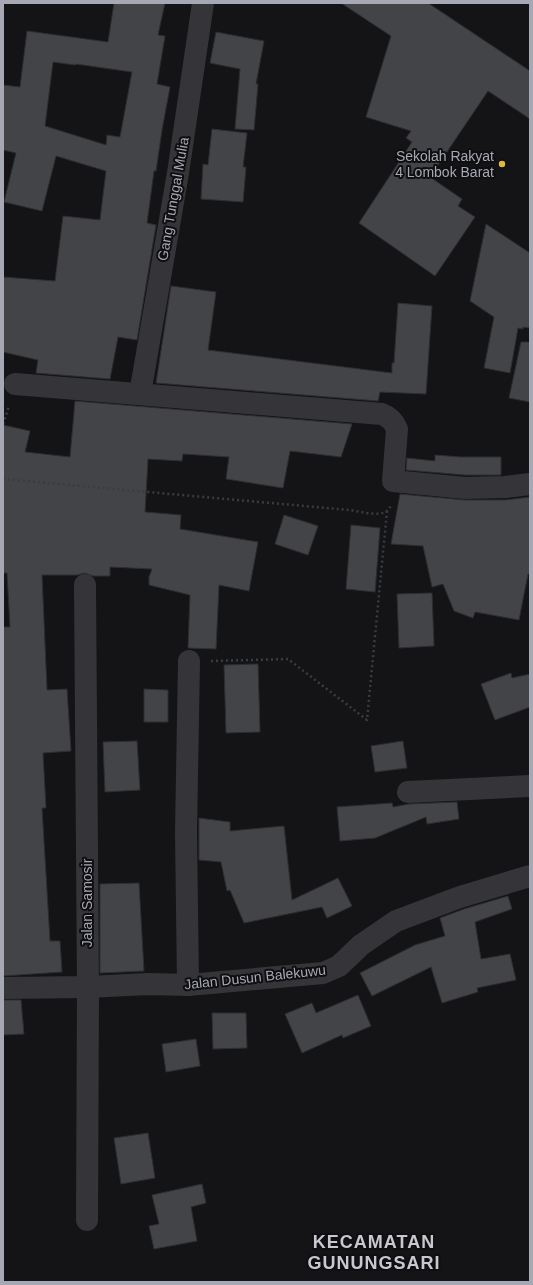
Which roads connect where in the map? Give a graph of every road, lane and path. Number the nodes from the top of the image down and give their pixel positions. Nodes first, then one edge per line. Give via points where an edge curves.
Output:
1 (203, 3) edge
2 (15, 384) dead end
3 (140, 394) junction
4 (3, 479) edge
5 (392, 481) junction
6 (530, 484) edge
7 (387, 511) junction
8 (85, 585) dead end
9 (189, 661) joint
10 (530, 786) edge
11 (408, 792) dead end
12 (530, 876) edge
13 (188, 985) junction
14 (88, 987) junction
15 (3, 988) edge
16 (87, 1220) dead end

1 - 3 street, Gang Tunggal Mulia via 178,174
2 - 3 street
3 - 5 street via 385,415 397,429
4 - 7 path via 378,514
5 - 6 street via 465,488
5 - 7 path via 390,506
7 - 9 path via 367,720 288,658
8 - 14 street, Jalan Samosir
9 - 13 street via 186,832
10 - 11 street
12 - 13 street, Jalan Dusun Balekuwu via 460,897 396,921 361,945 339,966 322,973
13 - 14 street, Jalan Dusun Balekuwu
14 - 15 street, Jalan Dusun Balekuwu
14 - 16 street, Jalan Samosir

